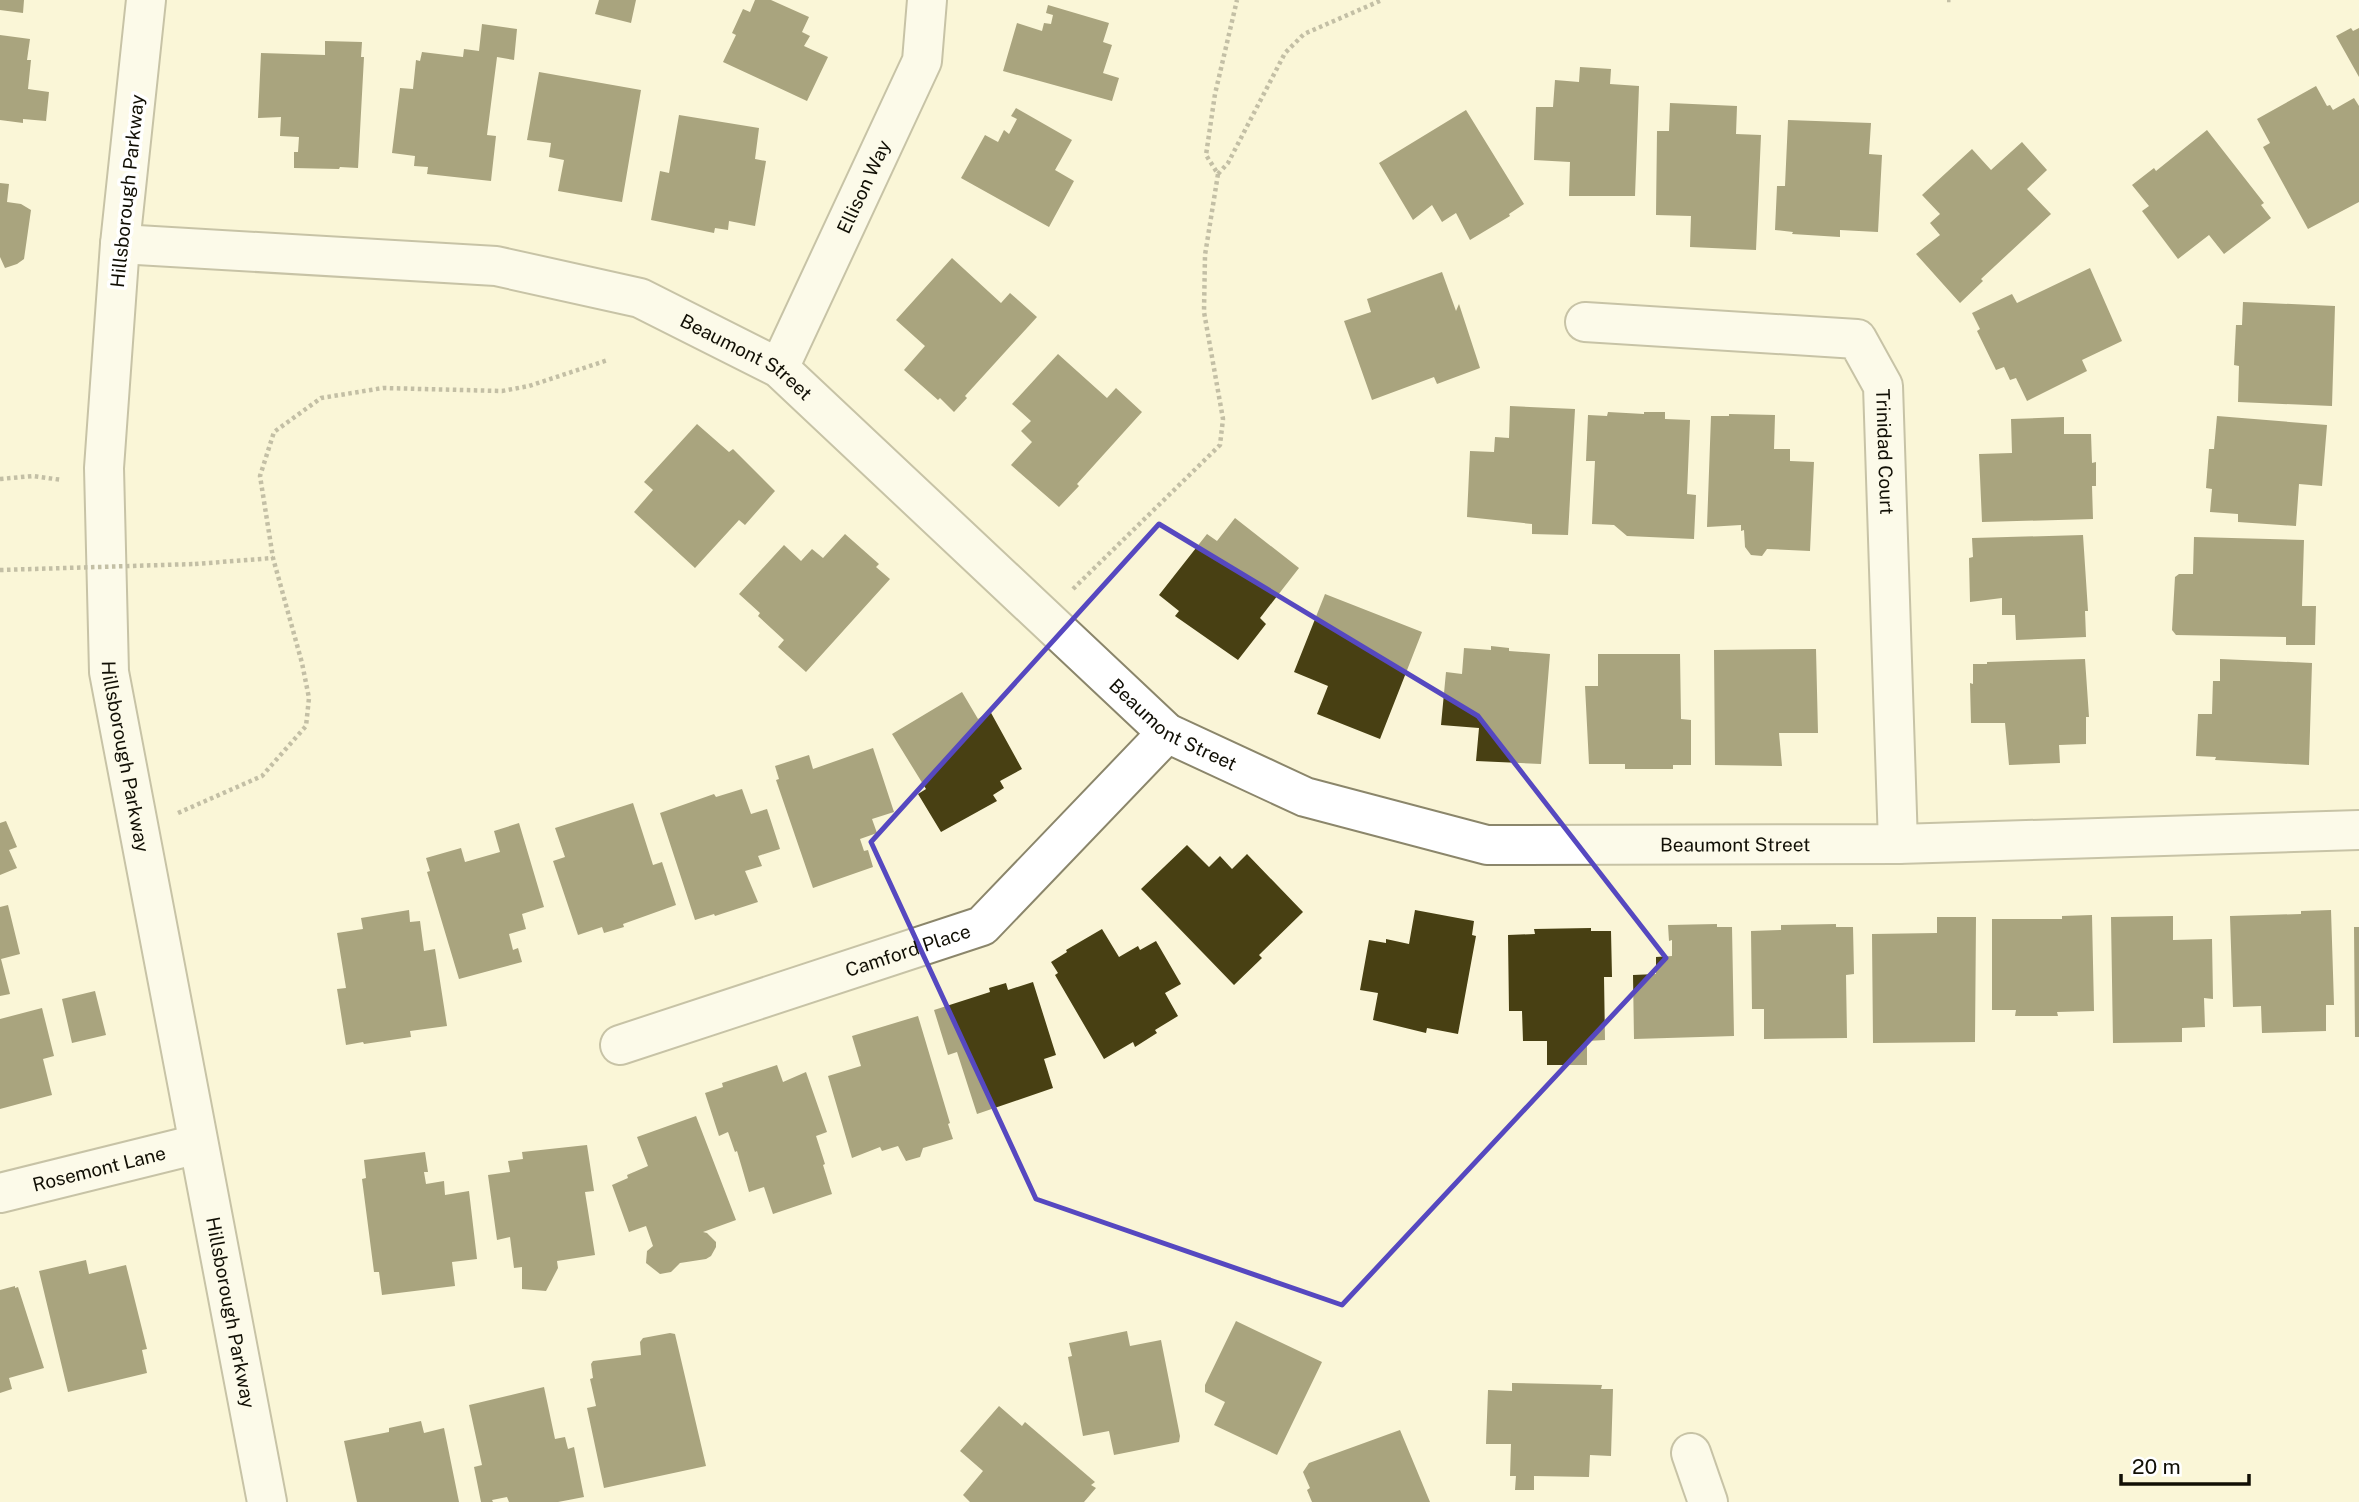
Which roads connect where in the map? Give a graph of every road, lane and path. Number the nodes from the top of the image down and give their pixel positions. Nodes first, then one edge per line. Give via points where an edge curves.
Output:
1 (146, 0) edge
2 (927, 0) edge
3 (1237, 0) edge
4 (1382, 0) edge
5 (1947, 0) edge
6 (1954, 0) edge
7 (1218, 174) junction
8 (120, 244) junction
9 (1586, 323) dead end
10 (608, 359) dead end
11 (779, 368) junction
12 (0, 479) edge
13 (62, 480) dead end
14 (273, 558) junction
15 (0, 570) edge
16 (1045, 617) junction
17 (1167, 733) junction
18 (177, 813) dead end
19 (2359, 830) edge
20 (1898, 844) junction
21 (620, 1045) dead end
22 (198, 1144) junction
23 (0, 1193) edge
24 (1691, 1453) dead end
25 (267, 1502) edge
26 (1708, 1502) edge

1 - 8 street, Hillsborough Parkway
2 - 11 street, Ellison Way via 922,61
3 - 7 path via 1206,155
4 - 7 path via 1304,34 1285,53
5 - 6 path
7 - 16 path via 1205,255 1204,312 1223,419 1220,445
8 - 11 street, Beaumont Street via 496,266 640,298
8 - 22 street, Hillsborough Parkway via 104,468 109,672
9 - 20 street, Trinidad Court via 1857,339 1883,386
10 - 14 path via 502,391 383,388 321,398 274,432 260,476
11 - 16 street, Beaumont Street
12 - 13 path via 33,476
14 - 15 path, bridge
14 - 18 path via 309,698 306,726 262,776
16 - 17 street, Beaumont Street
17 - 20 street, Beaumont Street via 1306,797 1487,845
17 - 21 street, Camford Place via 982,926
19 - 20 street, Beaumont Street
22 - 23 street, Rosemont Lane
22 - 25 street, Hillsborough Parkway
24 - 26 street

